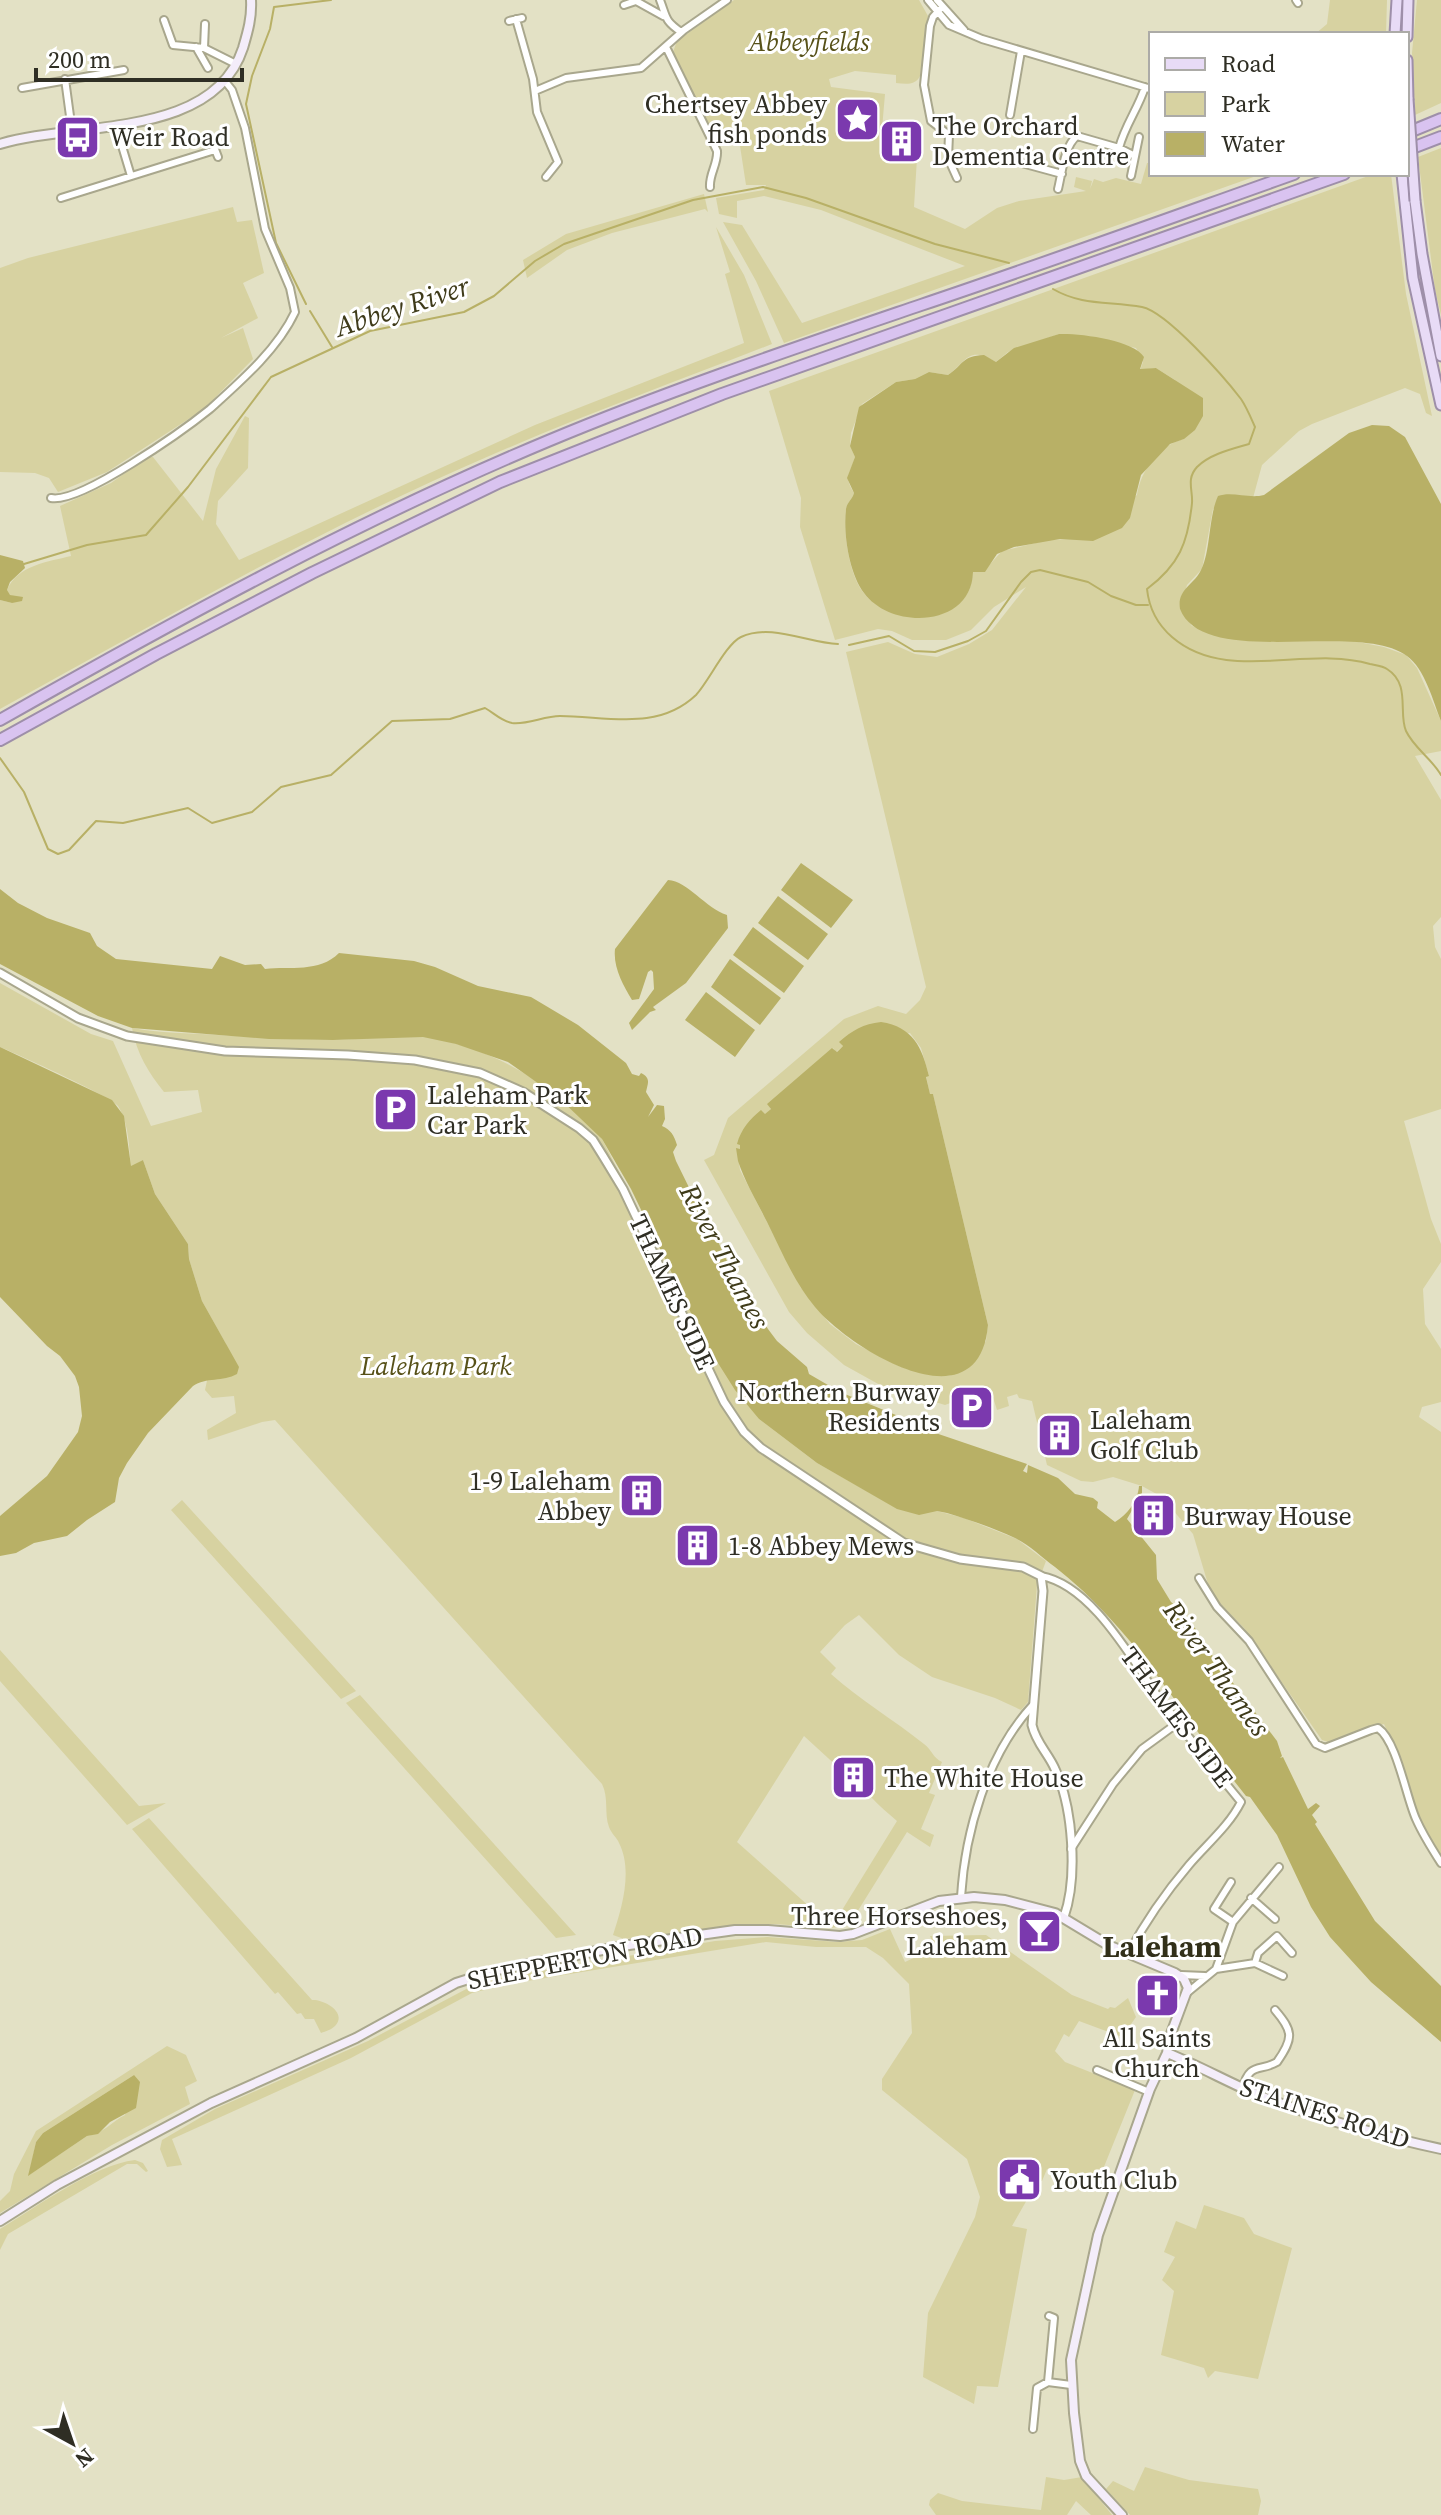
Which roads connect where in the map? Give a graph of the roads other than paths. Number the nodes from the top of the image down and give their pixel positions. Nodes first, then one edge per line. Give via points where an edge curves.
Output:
1 (251, 0) edge
2 (657, 0) edge
3 (727, 0) edge
4 (928, 0) edge
5 (937, 0) edge
6 (1397, 0) edge
7 (1408, 0) edge
8 (624, 5) dead end
9 (646, 5) junction
10 (939, 10) junction
11 (516, 19) dead end
12 (164, 20) dead end
13 (666, 20) junction
14 (205, 24) dead end
15 (681, 32) junction
16 (1395, 32) edge
17 (1407, 32) edge
18 (668, 45) junction
19 (196, 47) junction
20 (204, 48) junction
21 (1021, 51) junction
22 (236, 64) junction
23 (208, 68) dead end
24 (124, 70) dead end
25 (65, 79) junction
26 (224, 80) junction
27 (22, 88) dead end
28 (1148, 88) edge
29 (535, 91) junction
30 (1409, 114) edge
31 (1010, 115) dead end
32 (1441, 119) edge
33 (116, 126) junction
34 (72, 131) junction
35 (1409, 132) edge
36 (1139, 137) dead end
37 (1441, 137) edge
38 (0, 144) edge
39 (1119, 148) junction
40 (1409, 149) edge
41 (216, 150) dead end
42 (1135, 156) junction
43 (1018, 162) dead end
44 (1062, 174) junction
45 (131, 176) junction
46 (546, 176) dead end
47 (1131, 176) dead end
48 (1288, 176) edge
49 (1338, 176) edge
50 (1402, 176) edge
51 (957, 178) dead end
52 (710, 187) dead end
53 (1058, 189) dead end
54 (61, 198) dead end
55 (1441, 356) edge
56 (1441, 405) edge
57 (51, 498) dead end
58 (0, 720) edge
59 (0, 740) edge
60 (0, 973) edge
61 (1041, 1576) junction
62 (1199, 1578) dead end
63 (1032, 1706) junction
64 (1179, 1722) junction
65 (1071, 1850) junction
66 (1441, 1863) edge
67 (1279, 1867) dead end
68 (1231, 1882) dead end
69 (961, 1897) junction
70 (1251, 1898) junction
71 (1064, 1917) junction
72 (1275, 1919) dead end
73 (1233, 1922) junction
74 (1292, 1953) dead end
75 (1128, 1954) junction
76 (1255, 1963) junction
77 (1216, 1969) junction
78 (1179, 1975) junction
79 (1205, 1976) junction
80 (1283, 1976) dead end
81 (1188, 1992) junction
82 (1275, 2010) dead end
83 (1167, 2053) junction
84 (1097, 2070) dead end
85 (1243, 2088) junction
86 (1149, 2092) junction
87 (1441, 2149) edge
88 (0, 2221) edge
89 (1049, 2316) dead end
90 (1048, 2382) junction
91 (1071, 2385) junction
92 (1033, 2429) dead end
93 (1122, 2515) edge

1 - 22 main road via 249,29
2 - 9 street
2 - 13 street
3 - 15 street
4 - 10 street
5 - 10 street
6 - 16 main road
7 - 17 main road
8 - 9 street
9 - 13 street
10 - 21 street via 967,33
10 - 51 street via 928,39 924,85 931,121 949,135 948,158
11 - 29 street
12 - 19 street via 173,45
13 - 15 street
13 - 18 street
14 - 20 street
15 - 18 street
18 - 29 street via 636,70 566,78
18 - 52 street via 717,151
19 - 20 street
19 - 23 street
20 - 22 street
21 - 28 street
21 - 31 street
22 - 26 main road
24 - 25 street
25 - 27 street
25 - 34 street
26 - 33 main road via 181,109
26 - 57 street via 245,128 265,229 295,312 278,341 208,410 111,476 67,498
28 - 39 street
29 - 46 street via 537,112 558,162
30 - 55 main road, bridge via 1415,201
32 - 35 highway
33 - 34 main road
33 - 45 street
34 - 38 main road
36 - 42 street
37 - 40 highway
39 - 42 street
39 - 44 street via 1072,138
41 - 45 street
42 - 47 street
43 - 44 street
44 - 53 street
45 - 54 street
48 - 58 highway via 799,345 547,441 308,553
49 - 59 highway via 722,394 500,482 312,573
50 - 56 main road via 1413,278
60 - 61 street, THAMES SIDE via 78,1018 137,1038 225,1051 415,1060 480,1073 523,1092 593,1140 623,1189 724,1402 754,1442 911,1547 1023,1567
61 - 63 street
61 - 64 street, THAMES SIDE via 1058,1580 1110,1627
62 - 66 street via 1249,1641 1316,1744 1325,1748 1371,1730 1383,1731 1416,1819
63 - 65 street via 1036,1739 1065,1795
63 - 69 street via 1002,1744 995,1762 967,1840
64 - 65 street via 1142,1749
64 - 75 street, THAMES SIDE via 1241,1802 1186,1869
65 - 71 street
67 - 70 street
68 - 73 street via 1214,1909
69 - 71 main road, SHEPPERTON ROAD via 1005,1900
69 - 88 main road, SHEPPERTON ROAD via 924,1905 853,1934 710,1933 467,1978 356,2038 186,2116
70 - 72 street
70 - 73 street
71 - 75 main road, SHEPPERTON ROAD
73 - 77 street
74 - 76 street via 1277,1936
75 - 78 main road, SHEPPERTON ROAD
76 - 77 street
76 - 80 street
77 - 79 street
78 - 79 street, SHEPPERTON ROAD
78 - 81 main road
79 - 81 street
81 - 83 main road
82 - 85 street via 1291,2035 1277,2062 1252,2070
83 - 85 main road, STAINES ROAD
83 - 86 main road
84 - 86 street via 1113,2072
85 - 87 main road, STAINES ROAD via 1355,2128
86 - 91 main road via 1096,2244
89 - 90 street via 1054,2318
90 - 91 street
90 - 92 street via 1037,2388
91 - 93 main road via 1085,2473

